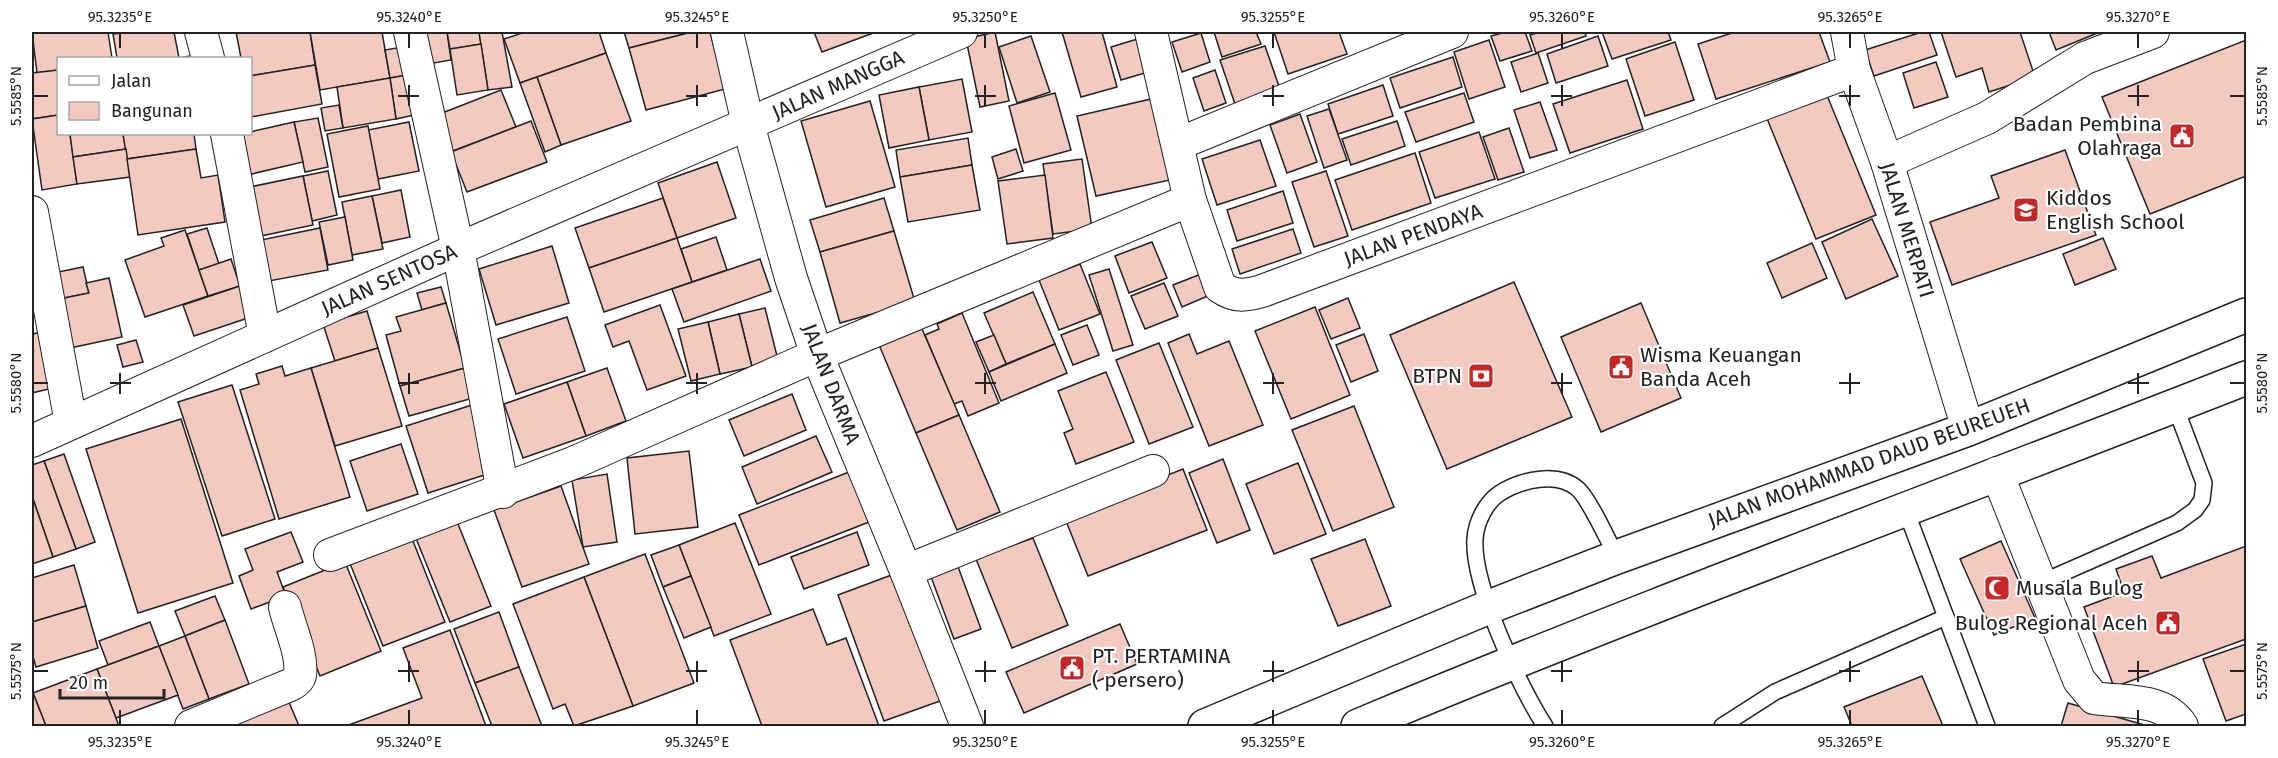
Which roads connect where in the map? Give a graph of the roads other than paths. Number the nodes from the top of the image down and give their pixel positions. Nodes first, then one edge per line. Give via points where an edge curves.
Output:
1 (201, 32) edge
2 (410, 32) edge
3 (727, 32) edge
4 (961, 32) edge
5 (1151, 32) edge
6 (1452, 32) edge
7 (1847, 32) edge
8 (2153, 32) edge
9 (208, 57) edge
10 (1854, 70) junction
11 (748, 124) junction
12 (227, 135) edge
13 (1178, 144) junction
14 (1887, 162) junction
15 (1190, 200) junction
16 (32, 212) edge
17 (458, 249) junction
18 (2247, 315) edge
19 (265, 336) junction
20 (817, 355) junction
21 (2247, 378) edge
22 (2175, 406) junction
23 (71, 423) junction
24 (1968, 429) junction
25 (32, 441) edge
26 (1153, 471) dead end
27 (1997, 473) junction
28 (502, 492) junction
29 (1905, 508) junction
30 (330, 555) dead end
31 (1617, 557) junction
32 (906, 571) junction
33 (2040, 582) junction
34 (285, 607) dead end
35 (1490, 607) junction
36 (1946, 617) junction
37 (1511, 662) junction
38 (191, 726) edge
39 (967, 726) edge
40 (1205, 726) edge
41 (1358, 726) edge
42 (1545, 726) edge
43 (1722, 726) edge
44 (1987, 726) edge
45 (2182, 726) edge

1 - 9 street
2 - 17 street
3 - 11 street, JALAN DARMA
4 - 11 street, JALAN MANGGA
5 - 13 street, JALAN PENDAYA
6 - 13 street
7 - 10 street, JALAN MERPATI
8 - 14 street via 2085,58 1987,118
10 - 14 street, JALAN MERPATI
10 - 15 street, JALAN PENDAYA via 1244,296 1220,287
11 - 17 street, JALAN SENTOSA
11 - 20 street, JALAN DARMA
12 - 19 street
13 - 15 street, JALAN PENDAYA
14 - 24 street, JALAN MERPATI
15 - 20 street
16 - 23 street
17 - 19 street, JALAN SENTOSA
17 - 28 street
18 - 24 highway, JALAN MOHAMMAD DAUD BEUREUEH
19 - 23 street, JALAN SENTOSA
20 - 28 street
20 - 32 street, JALAN DARMA
21 - 22 highway
22 - 27 highway
22 - 33 lane via 2204,483 2202,500 2195,510 2177,523
23 - 25 street, JALAN SENTOSA
24 - 31 highway, JALAN MOHAMMAD DAUD BEUREUEH
26 - 32 street
27 - 29 highway
27 - 33 street
28 - 30 street
29 - 36 lane
29 - 37 highway
31 - 35 highway, JALAN MOHAMMAD DAUD BEUREUEH
31 - 35 lane via 1578,489 1550,479 1526,481 1499,493 1477,523 1476,560
32 - 39 street, JALAN DARMA
33 - 45 street via 2079,680 2094,698 2151,704 2168,710
34 - 38 street via 296,641 300,675 297,680
35 - 37 lane
35 - 40 highway, JALAN MOHAMMAD DAUD BEUREUEH
36 - 43 lane via 1775,692
36 - 44 lane
37 - 41 highway
37 - 42 lane

